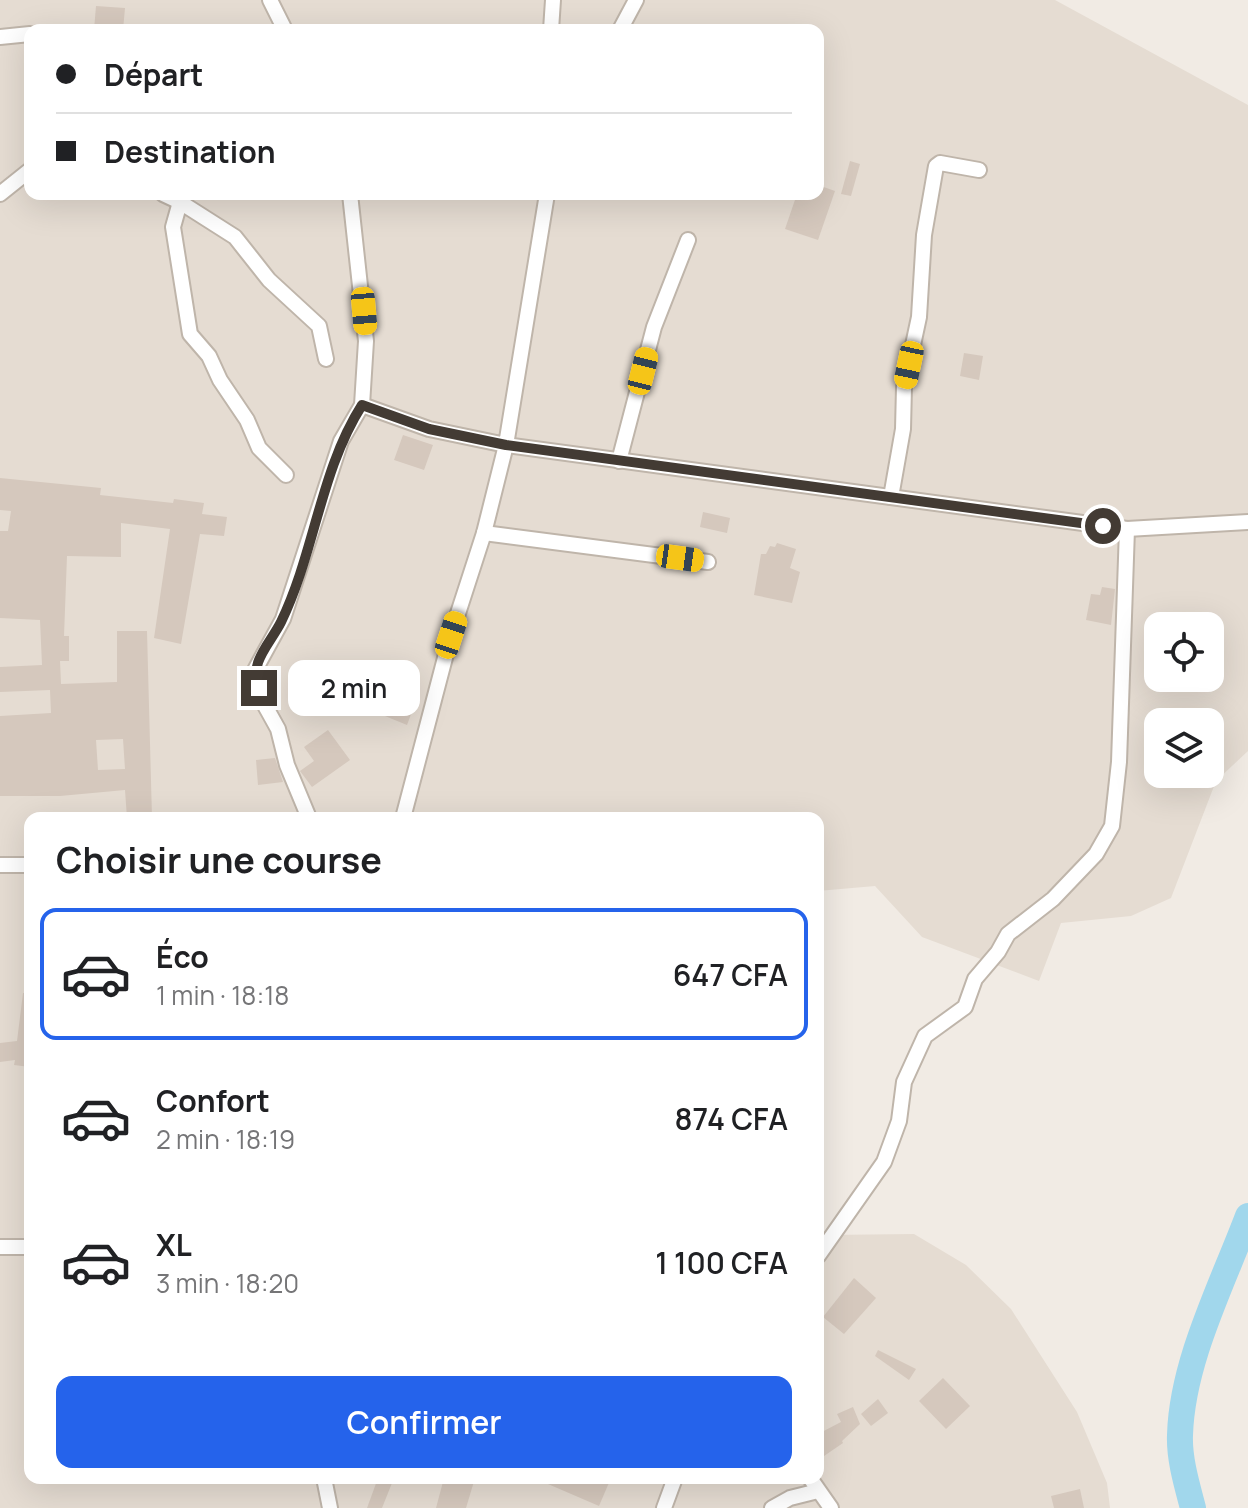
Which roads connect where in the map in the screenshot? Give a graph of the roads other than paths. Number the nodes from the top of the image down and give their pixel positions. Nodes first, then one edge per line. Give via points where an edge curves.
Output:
1 (270, 0) edge
2 (553, 0) edge
3 (636, 0) edge
4 (282, 24) edge
5 (551, 24) edge
6 (623, 24) edge
7 (24, 35) edge
8 (0, 37) edge
9 (979, 170) dead end
10 (24, 175) edge
11 (0, 194) edge
12 (182, 200) edge
13 (186, 200) edge
14 (351, 200) edge
15 (546, 200) edge
16 (688, 240) dead end
17 (326, 359) dead end
18 (362, 405) junction
19 (506, 445) junction
20 (619, 461) junction
21 (286, 475) dead end
22 (891, 497) junction
23 (1248, 522) edge
24 (1127, 529) junction
25 (484, 533) junction
26 (708, 562) dead end
27 (307, 812) edge
28 (405, 812) edge
29 (0, 865) edge
30 (24, 865) edge
31 (0, 1247) edge
32 (24, 1247) edge
33 (824, 1247) edge
34 (325, 1484) edge
35 (673, 1484) edge
36 (814, 1484) edge
37 (330, 1508) edge
38 (664, 1508) edge
39 (772, 1508) edge
40 (831, 1508) edge

1 - 4 street
2 - 5 street
3 - 6 street
7 - 8 street
9 - 22 street via 936,166
10 - 11 street
12 - 21 street via 173,227 190,334 209,356 259,448
13 - 17 street via 235,237 269,280 319,326
14 - 18 street via 366,341
15 - 19 street
16 - 20 street via 654,327
18 - 19 street via 429,429
18 - 27 street via 341,441 283,619 254,677
19 - 20 street
19 - 25 street
20 - 22 street
22 - 24 street
23 - 24 street
24 - 33 street via 1112,826 1096,854 1053,899 1008,934 975,979 965,1007 925,1036 904,1082 899,1121 884,1162
25 - 26 street
25 - 28 street
29 - 30 street
31 - 32 street
34 - 37 street
35 - 38 street
36 - 39 street
36 - 40 street

